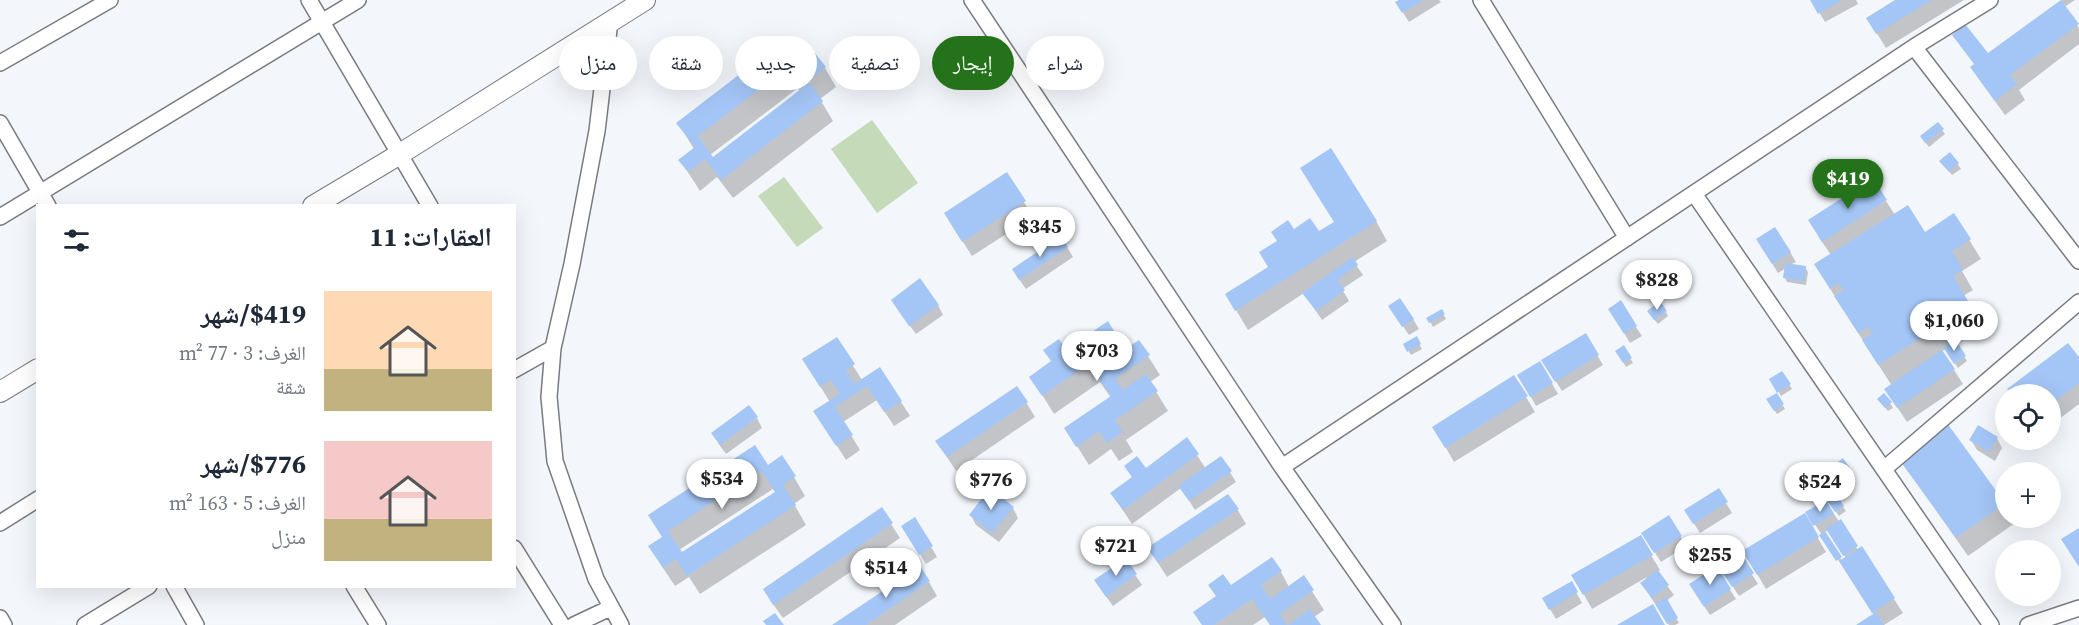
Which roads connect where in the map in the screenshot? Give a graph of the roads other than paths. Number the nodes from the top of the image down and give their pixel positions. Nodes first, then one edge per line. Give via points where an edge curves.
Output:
1 (110, 0) edge
2 (309, 0) edge
3 (358, 0) edge
4 (645, 0) edge
5 (972, 0) edge
6 (1481, 0) edge
7 (1990, 0) edge
8 (323, 21) junction
9 (610, 21) junction
10 (1914, 47) junction
11 (0, 63) edge
12 (0, 123) edge
13 (400, 154) junction
14 (1695, 195) junction
15 (45, 199) edge
16 (316, 204) edge
17 (429, 204) edge
18 (0, 217) edge
19 (1627, 238) junction
20 (2079, 261) edge
21 (2079, 302) edge
22 (553, 348) junction
23 (516, 364) edge
24 (36, 370) edge
25 (0, 392) edge
26 (1282, 466) junction
27 (1884, 469) junction
28 (36, 500) edge
29 (0, 523) edge
30 (516, 551) edge
31 (146, 588) edge
32 (175, 588) edge
33 (355, 588) edge
34 (610, 608) junction
35 (2079, 608) edge
36 (0, 618) edge
37 (4, 625) edge
38 (85, 625) edge
39 (196, 625) edge
40 (378, 625) edge
41 (562, 625) edge
42 (574, 625) edge
43 (621, 625) edge
44 (1393, 625) edge
45 (1991, 625) edge
46 (2028, 625) edge

1 - 11 street
2 - 8 street
3 - 8 street
4 - 9 street
5 - 26 street
6 - 19 street
7 - 10 street
8 - 13 street
8 - 15 street
9 - 13 street
9 - 22 street via 595,141
10 - 14 street
10 - 20 street
12 - 15 street
13 - 16 street
13 - 17 street
14 - 19 street
14 - 27 street
15 - 18 street
19 - 26 street
21 - 27 street
22 - 23 street
22 - 34 street via 549,397 555,461
24 - 25 street
26 - 44 street
27 - 45 street
28 - 29 street
30 - 41 street
31 - 38 street
32 - 39 street
33 - 40 street
34 - 42 street
34 - 43 street
35 - 46 street
36 - 37 street

